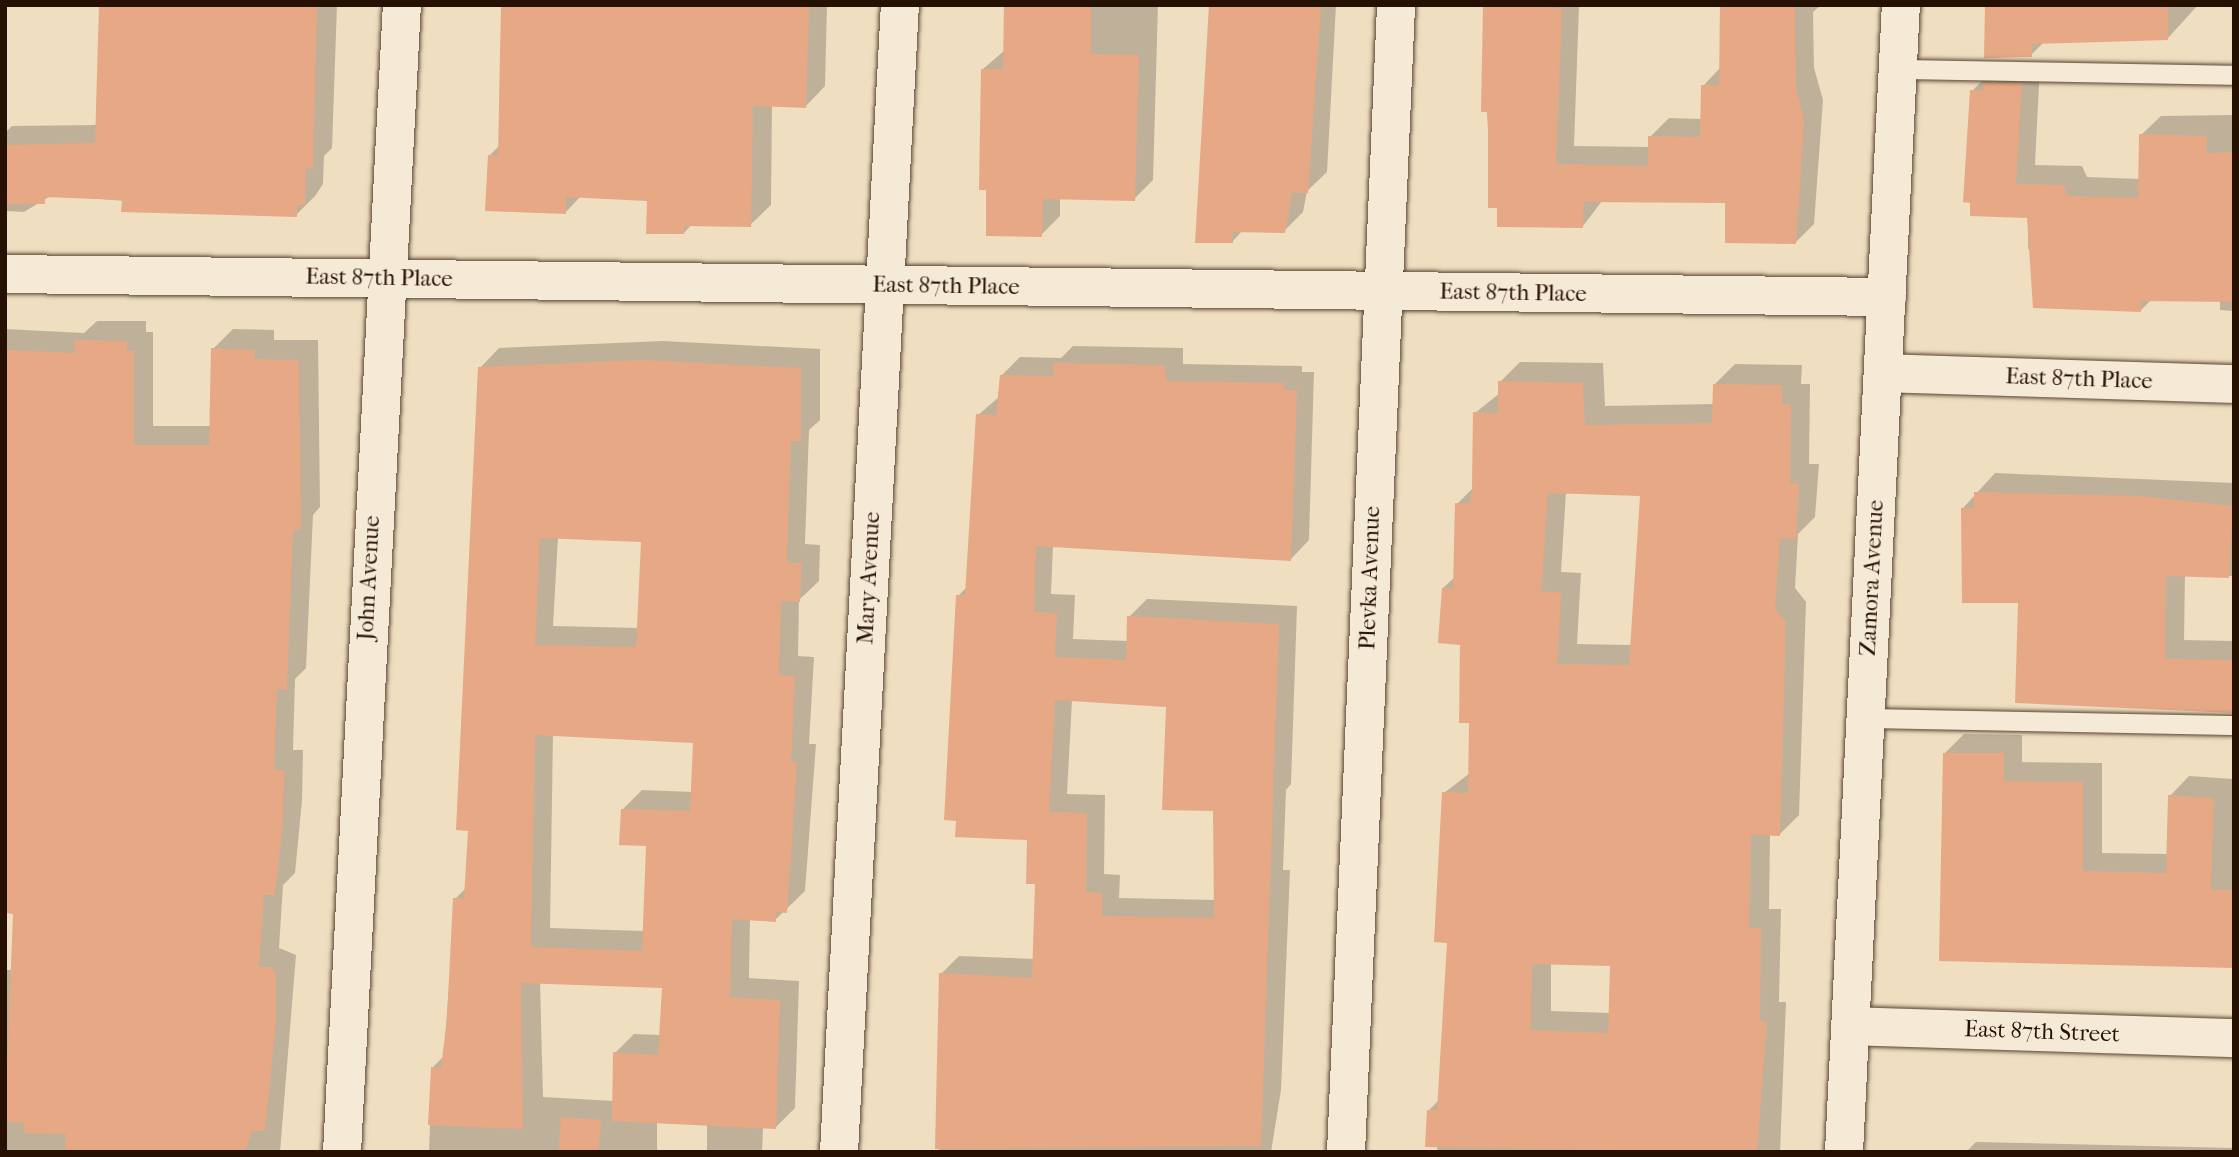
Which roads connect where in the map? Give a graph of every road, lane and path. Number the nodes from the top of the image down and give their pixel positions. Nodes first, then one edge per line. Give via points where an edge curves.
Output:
1 (402, 5) edge
2 (900, 5) edge
3 (1396, 5) edge
4 (1901, 5) edge
5 (1898, 69) junction
6 (2234, 75) edge
7 (5, 274) edge
8 (384, 279) junction
9 (885, 285) junction
10 (1382, 292) junction
11 (1886, 297) junction
12 (1883, 373) junction
13 (2234, 384) edge
14 (1865, 718) junction
15 (2234, 725) edge
16 (1850, 1026) junction
17 (2234, 1038) edge
18 (342, 1152) edge
19 (839, 1152) edge
20 (1346, 1152) edge
21 (1844, 1152) edge

1 - 8 street, John Avenue
2 - 9 street, Mary Avenue
3 - 10 street, Plevka Avenue
4 - 5 street, Zamora Avenue
5 - 6 lane
5 - 11 street, Zamora Avenue
7 - 8 street, East 87th Place
8 - 9 street, East 87th Place
8 - 18 street, John Avenue
9 - 10 street, East 87th Place
9 - 19 street, Mary Avenue
10 - 11 street, East 87th Place
10 - 20 street, Plevka Avenue
11 - 12 street, Zamora Avenue
12 - 13 street, East 87th Place
12 - 14 street, Zamora Avenue
14 - 15 lane
14 - 16 street, Zamora Avenue
16 - 17 street, East 87th Street
16 - 21 street, Zamora Avenue

